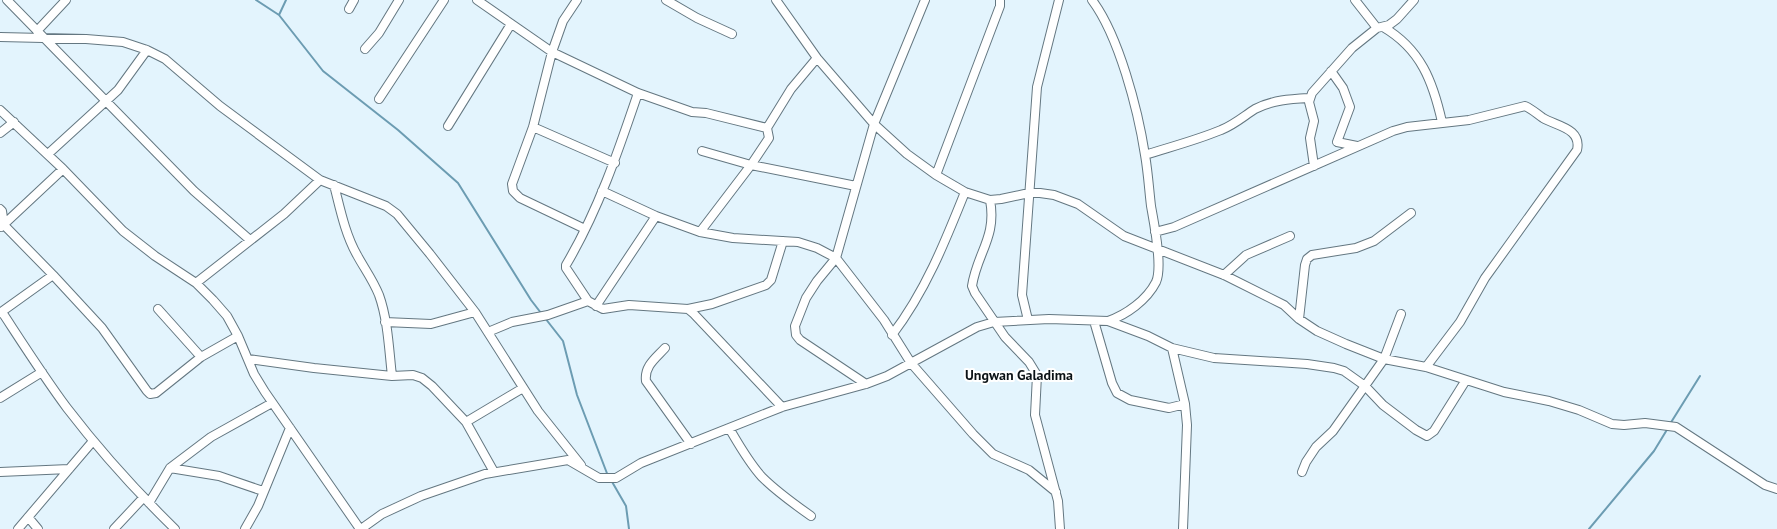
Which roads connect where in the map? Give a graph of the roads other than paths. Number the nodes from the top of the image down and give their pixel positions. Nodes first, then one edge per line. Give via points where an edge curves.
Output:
1 (7, 0) edge
2 (66, 0) edge
3 (354, 0) edge
4 (399, 0) edge
5 (444, 0) edge
6 (477, 0) edge
7 (577, 0) edge
8 (666, 0) edge
9 (776, 0) edge
10 (925, 0) edge
11 (1000, 0) edge
12 (1059, 0) edge
13 (1092, 0) edge
14 (1355, 0) edge
15 (1414, 0) edge
16 (486, 3) edge
17 (348, 9) dead end
18 (511, 24) junction
19 (1380, 28) junction
20 (37, 31) junction
21 (732, 34) dead end
22 (0, 38) edge
23 (45, 39) junction
24 (365, 49) dead end
25 (147, 50) junction
26 (552, 52) junction
27 (817, 58) junction
28 (1332, 71) junction
29 (638, 93) junction
30 (1309, 98) junction
31 (380, 99) dead end
32 (106, 102) junction
33 (0, 110) edge
34 (14, 122) junction
35 (1442, 122) junction
36 (874, 124) junction
37 (448, 126) dead end
38 (533, 127) junction
39 (768, 128) junction
40 (0, 133) edge
41 (1360, 146) junction
42 (702, 151) dead end
43 (48, 154) junction
44 (1145, 154) junction
45 (614, 163) junction
46 (751, 165) junction
47 (1314, 166) junction
48 (63, 169) junction
49 (936, 175) junction
50 (320, 180) junction
51 (334, 185) junction
52 (856, 186) junction
53 (602, 191) junction
54 (965, 192) junction
55 (1029, 193) junction
56 (990, 200) junction
57 (0, 209) edge
58 (1410, 213) dead end
59 (656, 216) junction
60 (2, 226) edge
61 (585, 229) junction
62 (700, 232) junction
63 (1155, 232) junction
64 (1290, 236) dead end
65 (250, 240) junction
66 (783, 241) junction
67 (1158, 249) junction
68 (836, 258) junction
69 (54, 275) junction
70 (1224, 275) junction
71 (196, 283) junction
72 (588, 301) junction
73 (596, 306) junction
74 (158, 309) dead end
75 (688, 309) junction
76 (1, 312) edge
77 (475, 312) junction
78 (1401, 314) dead end
79 (1299, 319) junction
80 (1028, 320) junction
81 (1094, 321) junction
82 (1108, 321) junction
83 (385, 322) junction
84 (994, 322) junction
85 (488, 332) junction
86 (892, 335) junction
87 (238, 336) junction
88 (665, 348) dead end
89 (1172, 348) junction
90 (201, 357) junction
91 (248, 359) junction
92 (1384, 359) junction
93 (911, 363) junction
94 (1426, 367) junction
95 (42, 372) junction
96 (392, 376) junction
97 (1466, 380) junction
98 (866, 384) junction
99 (1365, 386) junction
100 (524, 388) junction
101 (0, 398) edge
102 (272, 402) junction
103 (1185, 404) junction
104 (782, 407) junction
105 (466, 422) junction
106 (290, 428) junction
107 (729, 428) junction
108 (93, 441) junction
109 (691, 444) junction
110 (582, 467) junction
111 (170, 468) junction
112 (69, 469) junction
113 (0, 472) edge
114 (494, 472) junction
115 (1302, 472) dead end
116 (1777, 489) edge
117 (263, 491) junction
118 (1056, 492) junction
119 (146, 500) junction
120 (811, 516) dead end
121 (28, 517) junction
122 (18, 529) edge
123 (38, 529) edge
124 (114, 529) edge
125 (175, 529) edge
126 (245, 529) edge
127 (361, 529) edge
128 (1060, 529) edge
129 (1183, 529) edge

1 - 20 street
2 - 20 street
3 - 17 street
4 - 24 street via 379,33
5 - 31 street
6 - 16 street
7 - 26 street via 563,21
8 - 21 street
9 - 27 street
10 - 36 street
11 - 49 street via 992,28
12 - 55 street via 1037,87
13 - 44 street via 1102,14 1120,58 1130,88
14 - 19 street
15 - 19 street via 1397,19
16 - 18 street
18 - 26 street
18 - 37 street
19 - 28 street via 1352,48
19 - 35 street via 1395,34 1413,52 1430,78
20 - 23 street
22 - 23 street
23 - 25 street via 123,42
23 - 32 street
25 - 32 street
25 - 50 street via 165,59 220,106
26 - 29 street
26 - 38 street
27 - 36 street
27 - 39 street via 791,89
28 - 30 street
28 - 41 street via 1350,107 1337,142
29 - 39 street via 692,112
29 - 45 street
30 - 44 street via 1270,102 1222,130
30 - 47 street via 1314,121 1310,138
32 - 43 street
32 - 65 street via 194,191
33 - 34 street
34 - 40 street
34 - 43 street
35 - 41 street via 1393,131
35 - 94 street via 1469,120 1525,106 1543,118 1569,129 1578,148 1485,278 1460,322
36 - 49 street via 907,154
36 - 52 street
38 - 45 street
38 - 61 street via 512,184 513,192 520,198
39 - 46 street via 769,138
41 - 47 street
42 - 46 street
43 - 48 street
44 - 63 street
45 - 53 street
46 - 52 street
46 - 62 street
47 - 63 street via 1174,228
48 - 60 street
48 - 71 street via 123,231
49 - 54 street
50 - 51 street
50 - 65 street via 284,214
51 - 77 street via 386,206 397,214
51 - 83 street via 347,232 379,295
52 - 68 street
53 - 59 street
53 - 61 street
54 - 56 street
54 - 86 street via 924,284 908,314
55 - 56 street
55 - 67 street via 1054,195 1078,204 1124,236
55 - 80 street via 1022,295
56 - 84 street via 993,214 991,228 972,286
57 - 60 street
58 - 79 street via 1374,241 1356,248 1312,255 1307,259
59 - 62 street
59 - 73 street
60 - 69 street
61 - 72 street via 566,268
62 - 66 street via 733,238
63 - 67 street
64 - 70 street via 1246,254
65 - 71 street
66 - 68 street via 798,242 817,248
66 - 75 street via 771,280 766,285 712,304
67 - 70 street
67 - 82 street via 1157,281 1148,294 1118,318
68 - 86 street via 884,320
68 - 98 street via 806,298 795,326 796,335
69 - 76 street
69 - 90 street via 102,328 146,392 156,392
70 - 79 street via 1284,305
71 - 87 street via 227,316
72 - 73 street
72 - 85 street via 548,315 512,322
73 - 75 street via 603,309 629,305
74 - 90 street
75 - 104 street
76 - 95 street
77 - 83 street via 431,324
77 - 85 street
78 - 92 street
79 - 92 street via 1317,331
80 - 81 street
80 - 84 street
81 - 82 street
81 - 103 street via 1117,393 1130,400 1169,408
82 - 89 street
83 - 96 street
84 - 93 street via 978,327
84 - 118 street via 1037,375 1034,415
85 - 100 street
86 - 93 street
87 - 90 street
87 - 91 street
88 - 109 street via 647,367 646,381
89 - 99 street via 1214,358 1334,368 1344,371
89 - 103 street
91 - 96 street
91 - 102 street via 254,374
92 - 94 street
92 - 99 street
93 - 98 street
93 - 118 street via 973,434 994,454 1029,470
94 - 97 street
95 - 101 street
95 - 108 street
96 - 105 street via 413,375 422,378
97 - 99 street via 1434,431 1427,436 1383,404
97 - 116 street via 1556,404 1612,424 1645,423 1674,427 1766,485
98 - 104 street
99 - 115 street via 1333,431 1316,447
100 - 105 street
100 - 110 street via 538,411
102 - 106 street
102 - 111 street via 211,437
103 - 129 street via 1187,425
104 - 107 street
105 - 114 street
106 - 117 street
106 - 127 street
107 - 109 street
107 - 120 street via 746,457 762,477
108 - 112 street
108 - 119 street
109 - 110 street via 640,463 616,478 599,478
110 - 114 street via 568,460
111 - 117 street via 219,476
111 - 119 street
112 - 113 street
112 - 121 street
114 - 127 street via 421,496 382,514
117 - 126 street
118 - 128 street
119 - 124 street
119 - 125 street
121 - 122 street
121 - 123 street

